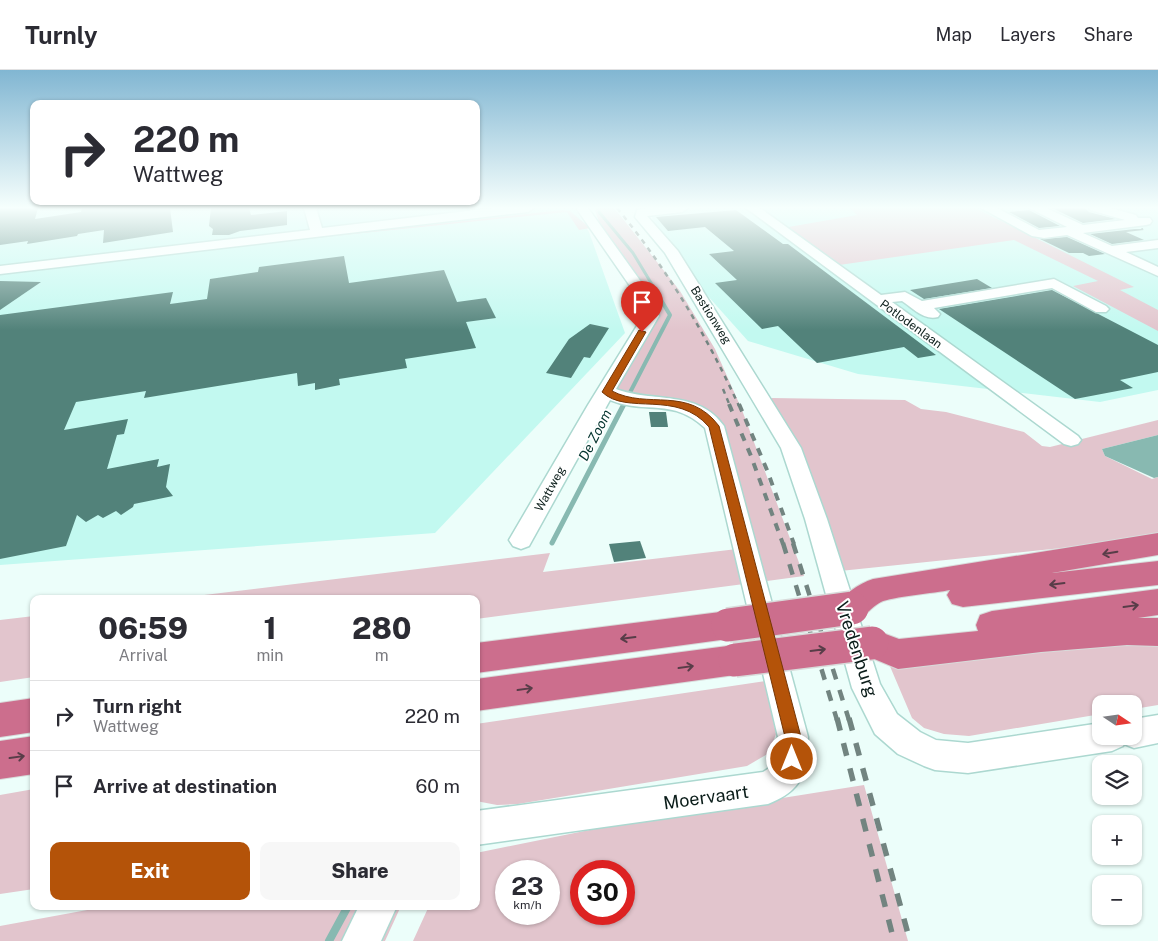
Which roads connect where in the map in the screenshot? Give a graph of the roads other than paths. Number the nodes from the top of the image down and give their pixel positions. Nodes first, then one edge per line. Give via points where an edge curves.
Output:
1 (182, 249) edge
2 (611, 249) edge
3 (670, 249) edge
4 (808, 249) edge
5 (1122, 249) edge
6 (1112, 250) joint
7 (0, 270) edge
8 (1158, 272) edge
9 (878, 300) junction
10 (919, 306) junction
11 (1101, 309) dead end
12 (908, 322) junction
13 (622, 397) junction
14 (767, 407) joint
15 (1071, 440) dead end
16 (521, 540) dead end
17 (1158, 544) edge
18 (1158, 573) edge
19 (868, 602) junction
20 (1158, 602) edge
21 (1158, 632) edge
22 (888, 645) junction
23 (480, 657) edge
24 (480, 694) edge
25 (30, 716) edge
26 (0, 720) edge
27 (1158, 729) edge
28 (1142, 732) edge
29 (1092, 739) edge
30 (30, 756) edge
31 (0, 760) edge
32 (480, 827) edge
33 (377, 910) edge
34 (360, 941) edge

1 - 7 street
2 - 13 street, Wattweg via 637,286 651,316
3 - 14 street, Bastionweg
4 - 9 street, Potlodenlaan
5 - 6 street
6 - 8 street
9 - 10 street via 905,296
9 - 12 street, Potlodenlaan
10 - 11 street via 1054,283
10 - 12 street via 935,316
12 - 15 street, Potlodenlaan
13 - 16 street, Wattweg
13 - 32 street, Moervaart via 677,403 692,408 714,426 793,737 792,759 785,777 768,788
14 - 29 street, Vredenburg via 791,448 867,688 886,724 909,742 936,754 968,758
17 -> 19 highway
18 -> 19 highway
19 -> 23 highway, bridge via 728,625
22 -> 20 highway
21 - 22 highway via 1126,631
24 -> 22 highway, bridge via 735,660
25 - 26 highway
27 - 28 street
31 -> 30 highway
33 - 34 street

